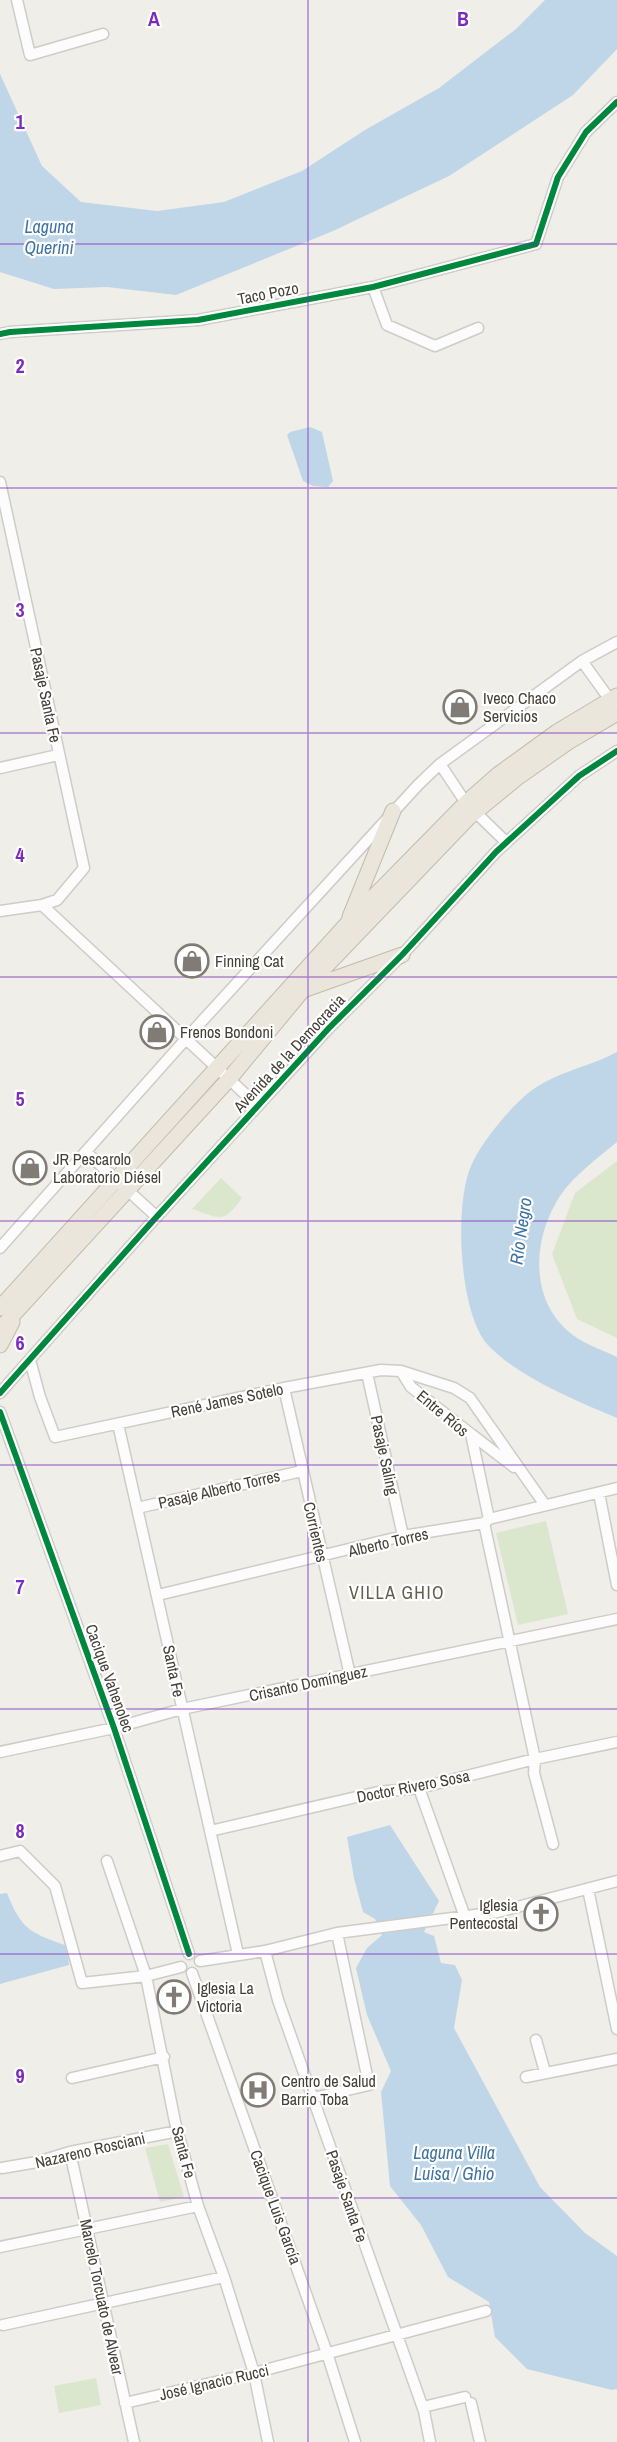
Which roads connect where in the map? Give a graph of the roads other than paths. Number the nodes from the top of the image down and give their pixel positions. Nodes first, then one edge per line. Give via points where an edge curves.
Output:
1 (17, 0) edge
2 (103, 34) dead end
3 (617, 102) edge
4 (373, 287) junction
5 (478, 328) dead end
6 (0, 334) edge
7 (0, 482) edge
8 (5, 528) edge
9 (617, 642) edge
10 (582, 660) junction
11 (615, 705) edge
12 (617, 751) edge
13 (58, 755) junction
14 (440, 764) junction
15 (0, 768) edge
16 (471, 807) junction
17 (393, 811) junction
18 (506, 842) junction
19 (42, 905) junction
20 (0, 911) edge
21 (348, 923) junction
22 (402, 955) junction
23 (300, 992) junction
24 (185, 1040) junction
25 (224, 1073) junction
26 (258, 1106) junction
27 (86, 1152) junction
28 (121, 1186) junction
29 (157, 1217) junction
30 (0, 1248) edge
31 (23, 1304) junction
32 (0, 1308) edge
33 (0, 1329) edge
34 (0, 1345) edge
35 (30, 1360) junction
36 (401, 1371) junction
37 (367, 1373) junction
38 (284, 1388) junction
39 (0, 1393) edge
40 (0, 1412) edge
41 (118, 1424) junction
42 (471, 1434) junction
43 (302, 1471) junction
44 (522, 1473) junction
45 (617, 1488) edge
46 (599, 1492) junction
47 (545, 1505) junction
48 (136, 1508) junction
49 (487, 1521) junction
50 (403, 1536) junction
51 (322, 1557) junction
52 (617, 1585) edge
53 (158, 1595) junction
54 (617, 1619) edge
55 (510, 1640) junction
56 (350, 1675) junction
57 (182, 1709) junction
58 (114, 1728) junction
59 (617, 1742) edge
60 (0, 1752) edge
61 (535, 1759) junction
62 (418, 1788) junction
63 (210, 1831) junction
64 (553, 1844) dead end
65 (0, 1856) edge
66 (107, 1861) dead end
67 (617, 1881) edge
68 (588, 1889) junction
69 (465, 1917) junction
70 (337, 1933) junction
71 (265, 1951) junction
72 (189, 1954) junction
73 (238, 1954) junction
74 (200, 1961) junction
75 (181, 1967) junction
76 (192, 1973) junction
77 (146, 1976) junction
78 (617, 2028) edge
79 (536, 2040) dead end
80 (164, 2057) junction
81 (617, 2058) edge
82 (545, 2072) junction
83 (526, 2076) dead end
84 (72, 2078) dead end
85 (313, 2098) junction
86 (178, 2131) junction
87 (70, 2152) junction
88 (2, 2168) dead end
89 (198, 2205) junction
90 (87, 2230) junction
91 (0, 2247) edge
92 (224, 2277) junction
93 (103, 2302) junction
94 (486, 2311) dead end
95 (3, 2325) dead end
96 (395, 2334) junction
97 (327, 2353) junction
98 (254, 2373) junction
99 (125, 2403) junction
100 (423, 2407) junction
101 (134, 2442) edge
102 (268, 2442) edge
103 (355, 2442) edge
104 (430, 2442) edge
105 (480, 2442) edge

1 - 2 street via 30,55
3 - 4 street, Taco Pozo via 586,132 558,177 536,244
4 - 5 street via 387,325 435,346
4 - 6 street, Taco Pozo via 198,320
7 - 8 street, Pasaje Santa Fe
8 - 13 street, Pasaje Santa Fe
9 - 10 street
10 - 11 street
10 - 14 street
11 - 16 highway, Avenida de la Democracia via 568,742
12 - 18 street, Avenida de la Democracia via 579,776
13 - 15 street
13 - 19 street, Pasaje Santa Fe via 84,868 57,900
14 - 16 street
14 - 17 street
16 - 18 street
16 - 21 highway, Avenida de la Democracia
16 - 23 highway, Avenida de la Democracia
17 - 21 highway
17 - 24 street
18 - 22 street, Avenida de la Democracia
19 - 20 street
19 - 24 street
21 - 25 highway, Avenida de la Democracia
22 - 23 highway
22 - 26 street, Avenida de la Democracia
23 - 25 highway, Avenida de la Democracia
24 - 25 street
24 - 27 street
25 - 26 street
25 - 28 highway, Avenida de la Democracia
26 - 29 street, Avenida de la Democracia
27 - 28 street
27 - 30 street
28 - 29 street
28 - 31 highway, Avenida de la Democracia
28 - 32 highway, Avenida de la Democracia
29 - 35 street, Avenida de la Democracia
31 - 33 highway, Avenida de la Democracia
31 - 34 highway
35 - 39 street, Avenida de la Democracia
35 - 41 street, René James Sotelo via 55,1437
36 - 37 street, René James Sotelo
36 - 42 street, Entre Ríos via 411,1387
36 - 44 street, Entre Ríos via 454,1388 470,1398
37 - 38 street, René James Sotelo
37 - 50 street, Pasaje Saling
38 - 41 street, René James Sotelo
38 - 43 street, Corrientes
40 - 58 street, Cacique Vahenolec
41 - 48 street, Santa Fe
42 - 44 street
42 - 49 street, Entre Ríos
43 - 48 street, Pasaje Alberto Torres
43 - 51 street, Corrientes
44 - 47 street, Entre Ríos
45 - 46 street, Alberto Torres
46 - 47 street, Alberto Torres
46 - 52 street
47 - 49 street, Alberto Torres
48 - 53 street, Santa Fe
49 - 50 street, Alberto Torres
49 - 55 street, Entre Ríos
50 - 51 street, Alberto Torres
51 - 53 street, Alberto Torres
51 - 56 street, Corrientes
53 - 57 street, Santa Fe
54 - 55 street, Crisanto Domínguez
55 - 56 street, Crisanto Domínguez
55 - 61 street, Entre Ríos
56 - 57 street, Crisanto Domínguez
57 - 58 street, Crisanto Domínguez
57 - 63 street, Santa Fe
58 - 60 street, Crisanto Domínguez
58 - 72 street, Cacique Vahenolec
59 - 61 street, Doctor Rivero Sosa
61 - 62 street, Doctor Rivero Sosa
61 - 64 street, Entre Ríos via 534,1773
62 - 63 street, Doctor Rivero Sosa via 378,1792
62 - 69 street
63 - 73 street, Santa Fe
65 - 77 street via 20,1851 55,1886 82,1983
66 - 77 street, Santa Fe
67 - 68 street
68 - 69 street
68 - 78 street
69 - 70 street
70 - 71 street
70 - 85 street via 369,2085
71 - 73 street
71 - 85 street, Pasaje Santa Fe
72 - 74 street
72 - 75 street via 181,1961
73 - 74 street
74 - 76 street
75 - 76 street
75 - 77 street
76 - 97 street, Cacique Luis García
77 - 80 street, Santa Fe
79 - 82 street
80 - 84 street
80 - 86 street, Santa Fe
81 - 82 street
82 - 83 street
85 - 96 street, Pasaje Santa Fe
86 - 87 street, Nazareno Rosciani
86 - 89 street, Santa Fe
87 - 88 street, Nazareno Rosciani
87 - 90 street, Marcelo Torcuato de Alvear
89 - 90 street
89 - 92 street, Santa Fe
90 - 91 street
90 - 93 street, Marcelo Torcuato de Alvear
92 - 93 street
92 - 98 street, Santa Fe
93 - 95 street
93 - 99 street, Marcelo Torcuato de Alvear
94 - 96 street
96 - 97 street
96 - 100 street, Pasaje Santa Fe
97 - 98 street, José Ignacio Rucci
97 - 103 street, Cacique Luis García
98 - 99 street, José Ignacio Rucci
98 - 102 street, Santa Fe
99 - 101 street, Marcelo Torcuato de Alvear
100 - 104 street, Pasaje Santa Fe
100 - 105 street via 468,2400

